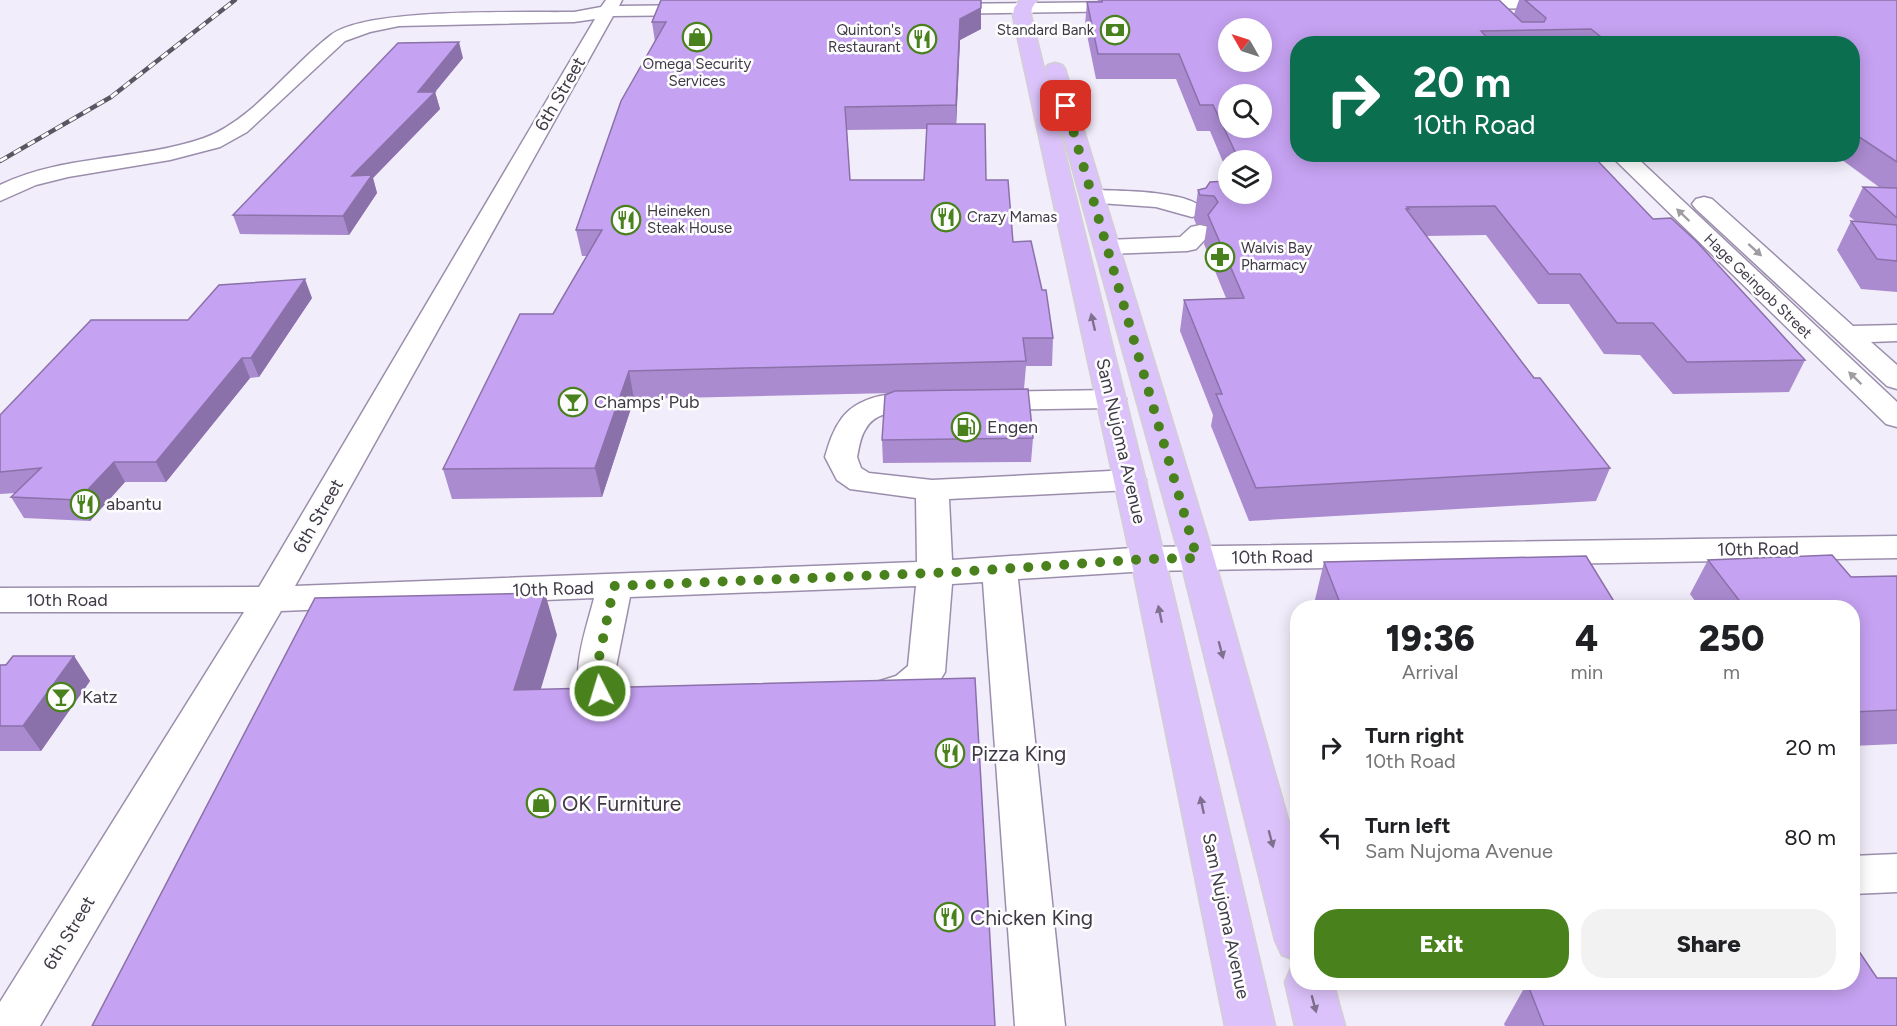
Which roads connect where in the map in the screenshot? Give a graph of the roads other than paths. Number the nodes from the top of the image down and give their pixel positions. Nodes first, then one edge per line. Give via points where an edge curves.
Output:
1 (1577, 5) edge
2 (1467, 7) edge
3 (1031, 8) edge
4 (1146, 10) edge
5 (600, 12) edge
6 (921, 13) edge
7 (718, 15) edge
8 (1505, 23) edge
9 (1628, 162) edge
10 (1659, 162) edge
11 (0, 194) edge
12 (1093, 197) junction
13 (1107, 247) junction
14 (1897, 333) edge
15 (1847, 334) junction
16 (1897, 380) edge
17 (1111, 399) junction
18 (1897, 418) edge
19 (1130, 480) junction
20 (932, 490) junction
21 (1897, 547) edge
22 (1197, 558) junction
23 (1148, 559) junction
24 (1000, 570) junction
25 (935, 573) junction
26 (614, 586) junction
27 (270, 599) junction
28 (0, 600) edge
29 (843, 700) edge
30 (667, 704) edge
31 (1897, 873) edge
32 (1860, 875) edge
33 (1290, 910) edge
34 (1311, 990) edge
35 (13, 1026) edge
36 (1040, 1026) edge
37 (1250, 1026) edge
38 (1320, 1026) edge

1 - 2 street
2 - 8 street
3 - 4 street
3 - 6 street
3 - 12 main road, Sam Nujoma Avenue
17 -> 3 main road, Sam Nujoma Avenue
5 - 7 street
5 - 11 street via 399,21 366,27 339,37 240,128 212,142 68,170 28,180
5 - 27 street, 6th Street
18 -> 9 street, Hage Geingob Street
10 -> 15 street, Hage Geingob Street
12 - 13 main road, Sam Nujoma Avenue
12 - 13 street via 1179,204 1196,221 1187,244
13 - 22 main road, Sam Nujoma Avenue
14 - 15 street
15 - 16 street, Hage Geingob Street
17 - 19 main road, Sam Nujoma Avenue
17 - 20 street via 891,403 866,412 853,422 841,457 848,473 861,482
19 - 20 street
19 - 23 main road, Sam Nujoma Avenue
20 - 25 street
21 - 22 street, 10th Road
22 - 23 street, 10th Road
22 -> 33 main road, Sam Nujoma Avenue
23 - 24 street, 10th Road
37 -> 23 main road, Sam Nujoma Avenue
24 - 25 street, 10th Road
24 - 36 street
25 - 26 street, 10th Road
25 - 29 street via 926,672 909,687 866,700
26 - 27 street, 10th Road
26 - 30 street via 596,672 600,691 620,705
27 - 28 street, 10th Road
27 - 35 street, 6th Street
31 - 32 street
34 -> 38 main road

